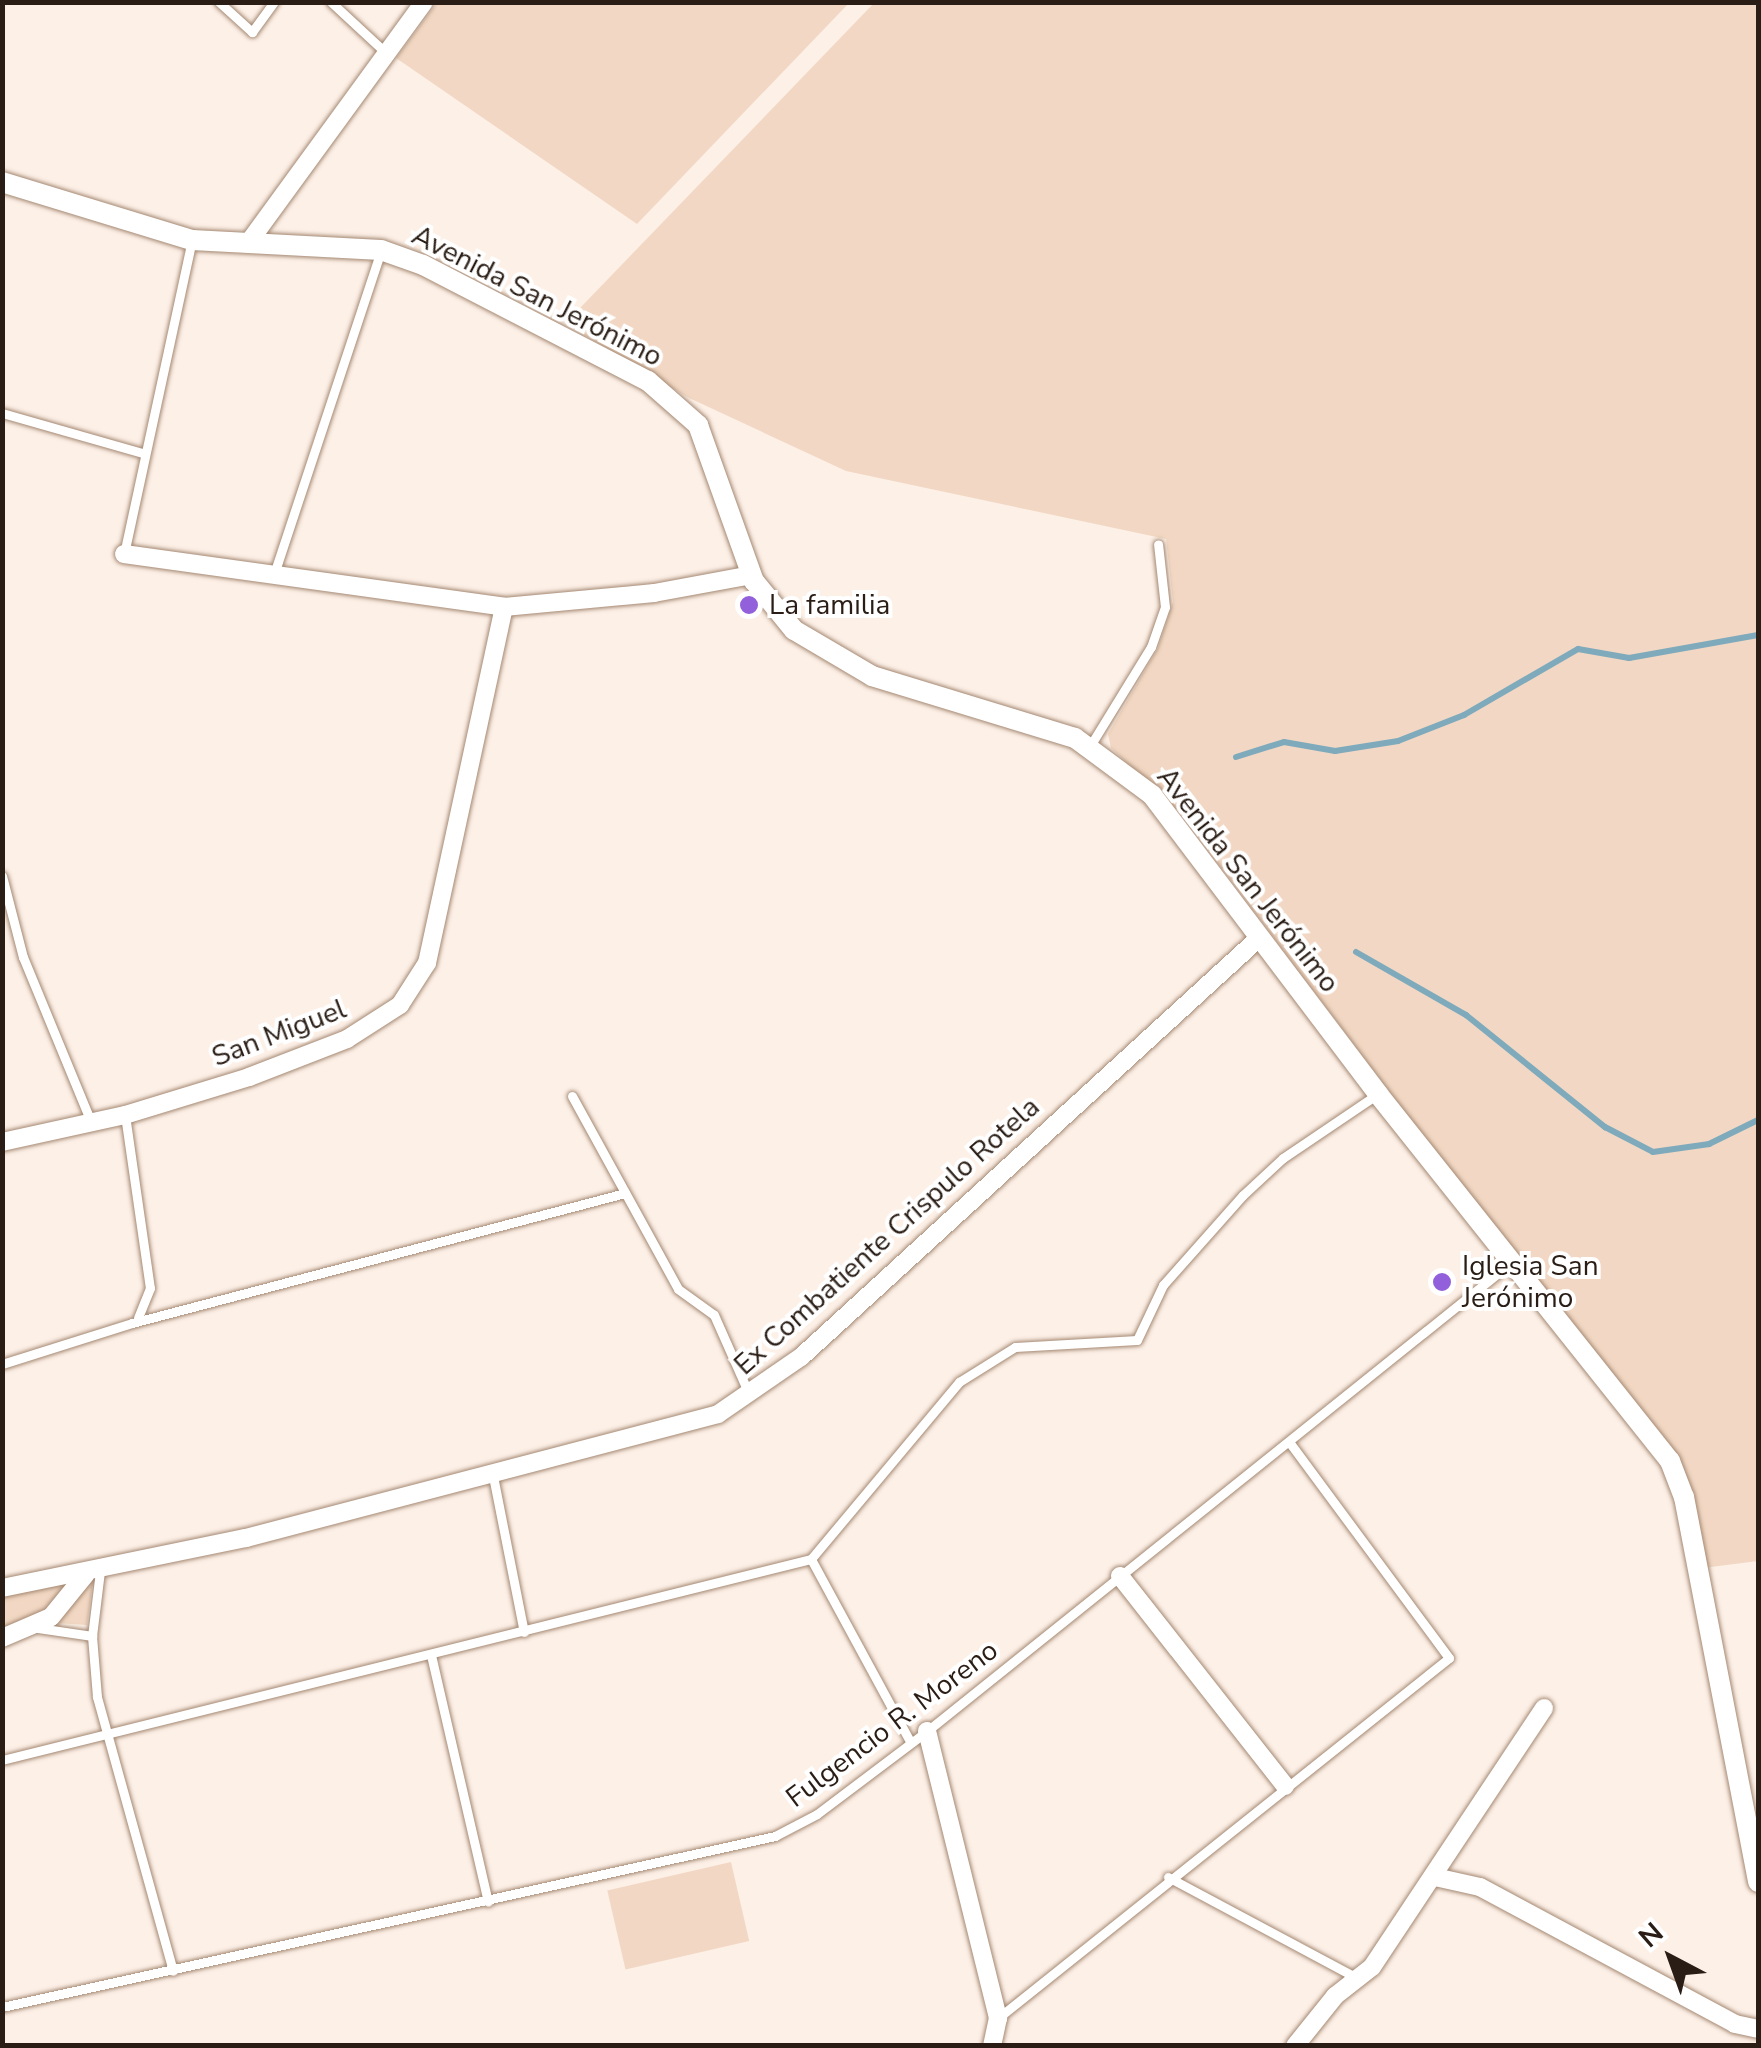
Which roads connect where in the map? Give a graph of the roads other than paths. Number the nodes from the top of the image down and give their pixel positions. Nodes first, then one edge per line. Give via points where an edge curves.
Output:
1 (219, 2) edge
2 (274, 2) edge
3 (331, 2) edge
4 (424, 2) edge
5 (386, 53) junction
6 (2, 182) edge
7 (192, 240) junction
8 (249, 242) junction
9 (381, 250) junction
10 (2, 413) edge
11 (142, 453) junction
12 (1158, 544) dead end
13 (124, 554) joint
14 (752, 574) junction
15 (273, 576) junction
16 (504, 607) junction
17 (1090, 746) junction
18 (2, 876) edge
19 (1260, 937) junction
20 (1378, 1094) junction
21 (572, 1096) dead end
22 (126, 1115) junction
23 (92, 1123) junction
24 (2, 1142) edge
25 (625, 1193) junction
26 (1512, 1262) junction
27 (132, 1323) junction
28 (2, 1364) edge
29 (750, 1396) junction
30 (1289, 1442) junction
31 (492, 1476) junction
32 (811, 1560) junction
33 (93, 1573) junction
34 (1120, 1576) junction
35 (2, 1588) edge
36 (35, 1628) junction
37 (524, 1632) junction
38 (92, 1636) junction
39 (2, 1638) edge
40 (430, 1655) junction
41 (1544, 1708) dead end
42 (927, 1731) junction
43 (105, 1736) junction
44 (911, 1743) junction
45 (2, 1760) edge
46 (1285, 1786) junction
47 (1435, 1876) junction
48 (1168, 1877) junction
49 (1758, 1882) edge
50 (488, 1902) junction
51 (172, 1971) junction
52 (1359, 1979) junction
53 (2, 2006) edge
54 (998, 2018) junction
55 (1758, 2029) edge
56 (992, 2046) edge
57 (1295, 2046) edge

1 - 2 lane via 252,32
3 - 5 lane
4 - 5 street
5 - 8 street
6 - 7 street, Avenida San Jerónimo
7 - 8 street, Avenida San Jerónimo
7 - 11 lane
8 - 9 street, Avenida San Jerónimo
9 - 14 street, Avenida San Jerónimo via 552,330 683,407 712,452
9 - 15 lane
10 - 11 lane
11 - 13 lane
12 - 17 lane via 1164,607 1151,648
13 - 15 street
14 - 16 street
14 - 17 street, Avenida San Jerónimo via 775,612 839,661 1044,724
15 - 16 street
16 - 22 street, San Miguel via 427,963 416,985 400,1006 347,1039
17 - 19 street, Avenida San Jerónimo via 1152,796
18 - 23 lane via 23,957
19 - 20 street, Avenida San Jerónimo
19 - 29 street, Ex Combatiente Crispulo Rotela
20 - 26 street, Avenida San Jerónimo
20 - 32 lane via 1283,1158 1243,1195 1163,1285 1137,1340 1015,1346 959,1382
21 - 25 lane
22 - 23 street, San Miguel
22 - 27 lane via 150,1288 144,1314
23 - 24 street, San Miguel
25 - 27 lane
25 - 29 lane via 678,1289 714,1315
26 - 30 lane, Fulgencio R. Moreno
26 - 49 street, Avenida San Jerónimo via 1670,1462 1684,1497
27 - 28 lane
29 - 31 street, Ex Combatiente Crispulo Rotela via 677,1428
30 - 34 lane, Fulgencio R. Moreno
30 - 46 lane via 1450,1658
31 - 33 street, Ex Combatiente Crispulo Rotela
31 - 37 lane
32 - 37 lane
32 - 44 lane
33 - 35 street, Ex Combatiente Crispulo Rotela
33 - 36 street
33 - 38 lane
34 - 42 lane, Fulgencio R. Moreno
34 - 46 street
36 - 38 lane
36 - 39 street
37 - 40 lane
38 - 43 lane
40 - 43 lane
40 - 50 lane
41 - 47 street
42 - 44 lane, Fulgencio R. Moreno
42 - 54 street
43 - 45 lane
43 - 51 lane
44 - 50 lane, Fulgencio R. Moreno via 817,1814 776,1836
46 - 48 lane
47 - 52 street
47 - 55 street via 1480,1887 1735,2024
48 - 52 lane
48 - 54 lane
50 - 51 lane, Fulgencio R. Moreno
51 - 53 lane, Fulgencio R. Moreno
52 - 57 street via 1335,1996
54 - 56 street

